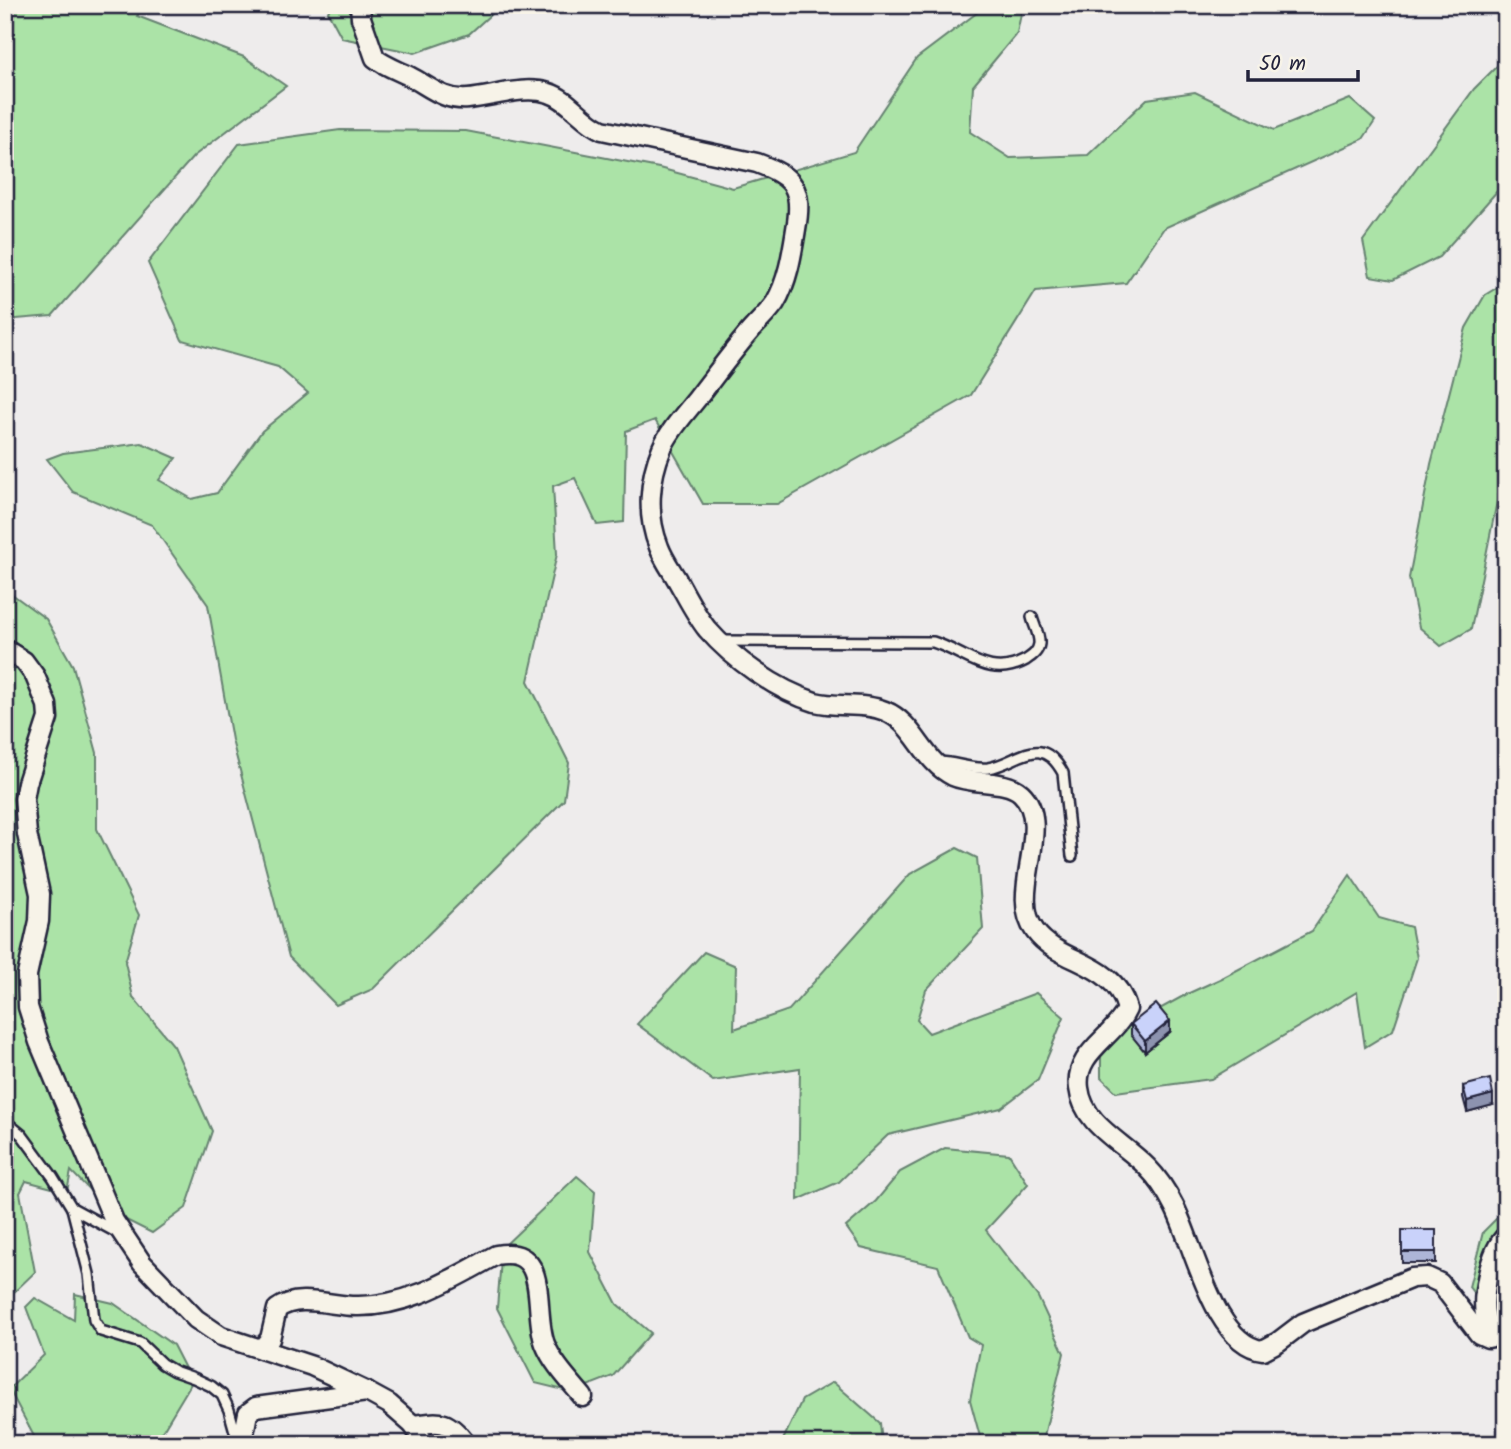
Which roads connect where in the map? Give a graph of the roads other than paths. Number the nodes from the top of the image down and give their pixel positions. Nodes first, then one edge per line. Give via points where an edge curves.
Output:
1 (360, 5) edge
2 (1032, 617) dead end
3 (719, 641) junction
4 (5, 649) edge
5 (933, 762) junction
6 (1072, 856) dead end
7 (5, 1121) edge
8 (72, 1208) junction
9 (123, 1235) junction
10 (1506, 1236) edge
11 (1502, 1335) edge
12 (261, 1349) junction
13 (367, 1392) junction
14 (583, 1397) dead end
15 (413, 1425) junction
16 (240, 1444) edge
17 (425, 1444) edge
18 (466, 1444) edge

1 - 3 street via 375,58 442,95 467,99 500,93 550,93 602,130 757,163 775,170 794,186 800,202 791,260 775,303 681,419 663,445 653,473 650,500 659,547 697,614
2 - 3 lane via 1038,648 1033,656 1006,667 990,668 933,642
3 - 5 street via 749,666 811,701 886,711 900,720
4 - 9 street via 24,661 35,676 48,718 24,799 40,894 27,975 28,1007
5 - 6 lane via 987,768 1022,753 1047,754 1063,772
5 - 11 street via 951,776 1014,788 1030,806 1033,821 1026,895 1034,930 1048,944 1118,987 1126,1009 1079,1070 1083,1105 1093,1120 1162,1184 1218,1310 1234,1334 1245,1345 1263,1350 1321,1314 1395,1283 1427,1278 1440,1283 1479,1334 1488,1338
7 - 8 lane via 22,1135
8 - 9 lane
8 - 16 lane via 89,1273 94,1320 101,1331 139,1343 162,1364 222,1395
9 - 12 street via 142,1263 196,1319 221,1336
10 - 11 street via 1492,1255 1484,1306 1488,1325
12 - 13 street
12 - 14 street via 270,1339 277,1309 284,1304 386,1305 420,1294 496,1255 510,1253 531,1265 545,1344
13 - 15 street
13 - 16 street via 256,1407 248,1413
15 - 17 street
15 - 18 street via 448,1423

